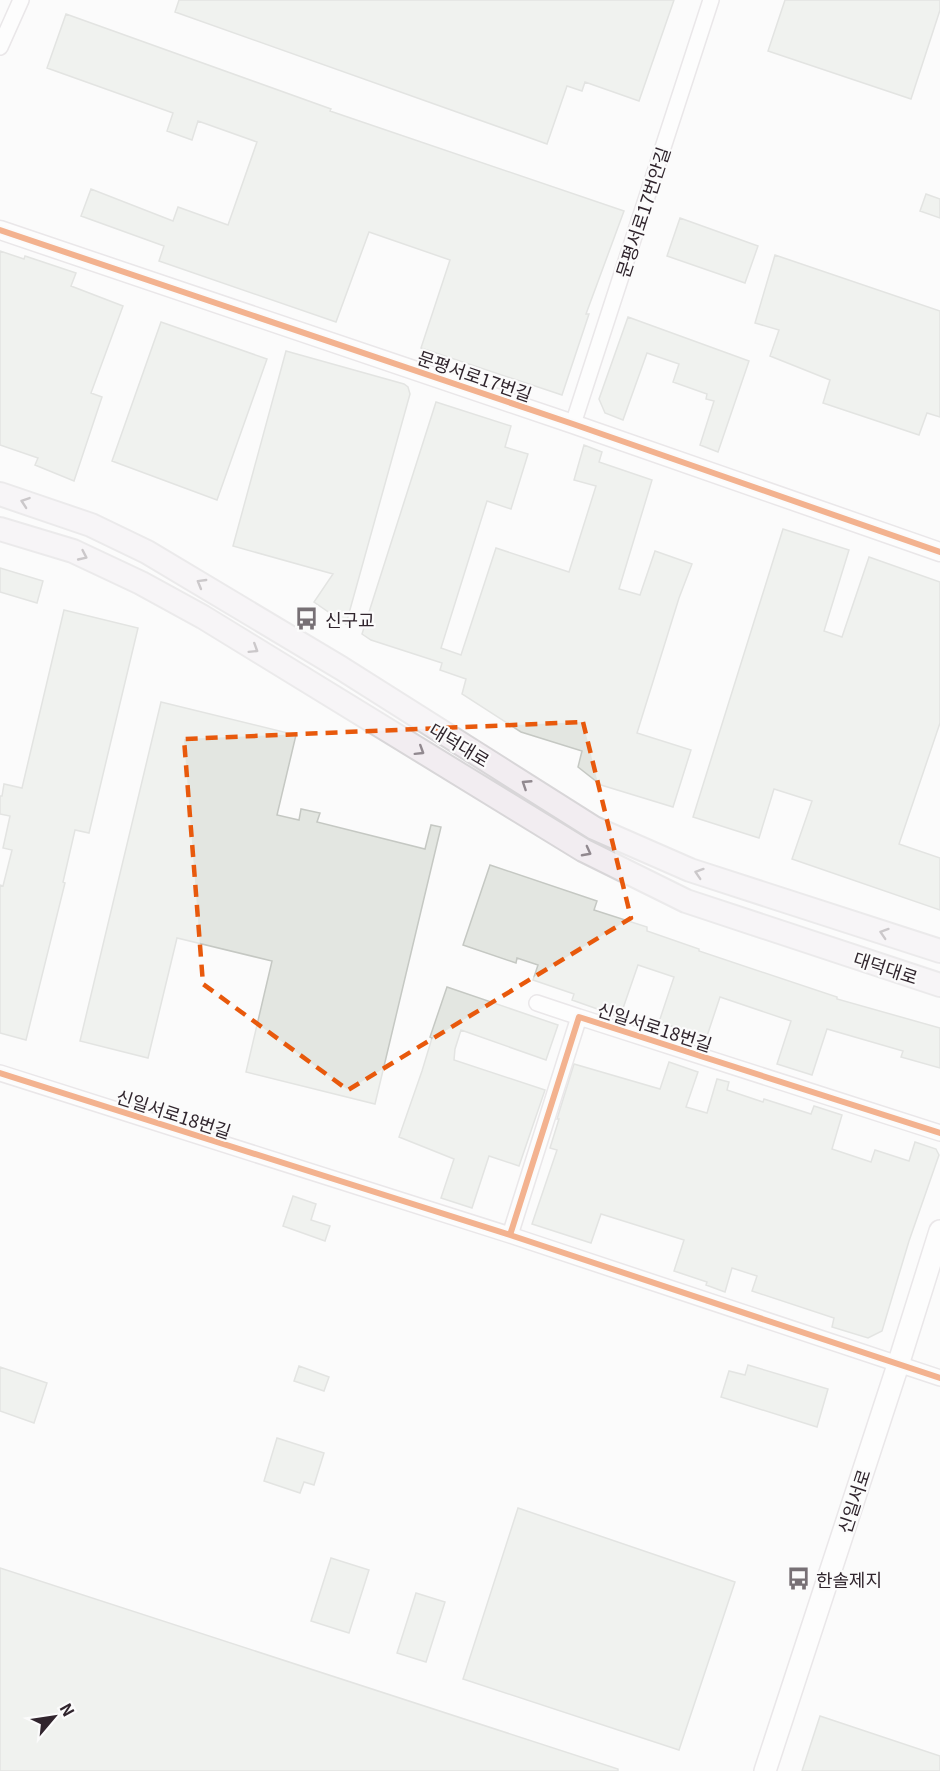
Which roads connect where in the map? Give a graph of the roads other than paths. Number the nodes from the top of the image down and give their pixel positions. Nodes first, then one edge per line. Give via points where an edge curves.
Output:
1 (21, 0) edge
2 (711, 0) edge
3 (0, 47) edge
4 (0, 230) edge
5 (573, 424) junction
6 (0, 494) edge
7 (2, 530) edge
8 (940, 552) edge
9 (940, 951) edge
10 (940, 985) edge
11 (537, 1003) dead end
12 (579, 1017) junction
13 (0, 1073) edge
14 (940, 1133) edge
15 (940, 1231) edge
16 (510, 1235) junction
17 (898, 1365) junction
18 (940, 1378) edge
19 (765, 1771) edge

1 - 3 street
2 - 5 street, 문평서로17번안길
4 - 5 street, 문평서로17번길
5 - 8 street, 문평서로17번길
9 -> 6 main road, 대덕대로 via 690,870 594,828 341,668 147,552 91,525
7 -> 10 main road, 대덕대로 via 73,551 203,617 583,850 676,896
11 - 12 street
12 - 14 street, 신일서로18번길
12 - 16 street, 신일서로18번길
13 - 16 street, 신일서로18번길
15 - 17 main road, 신일서로
16 - 17 street, 신일서로18번길
17 - 18 street, 신일서로18번길
17 - 19 main road, 신일서로

